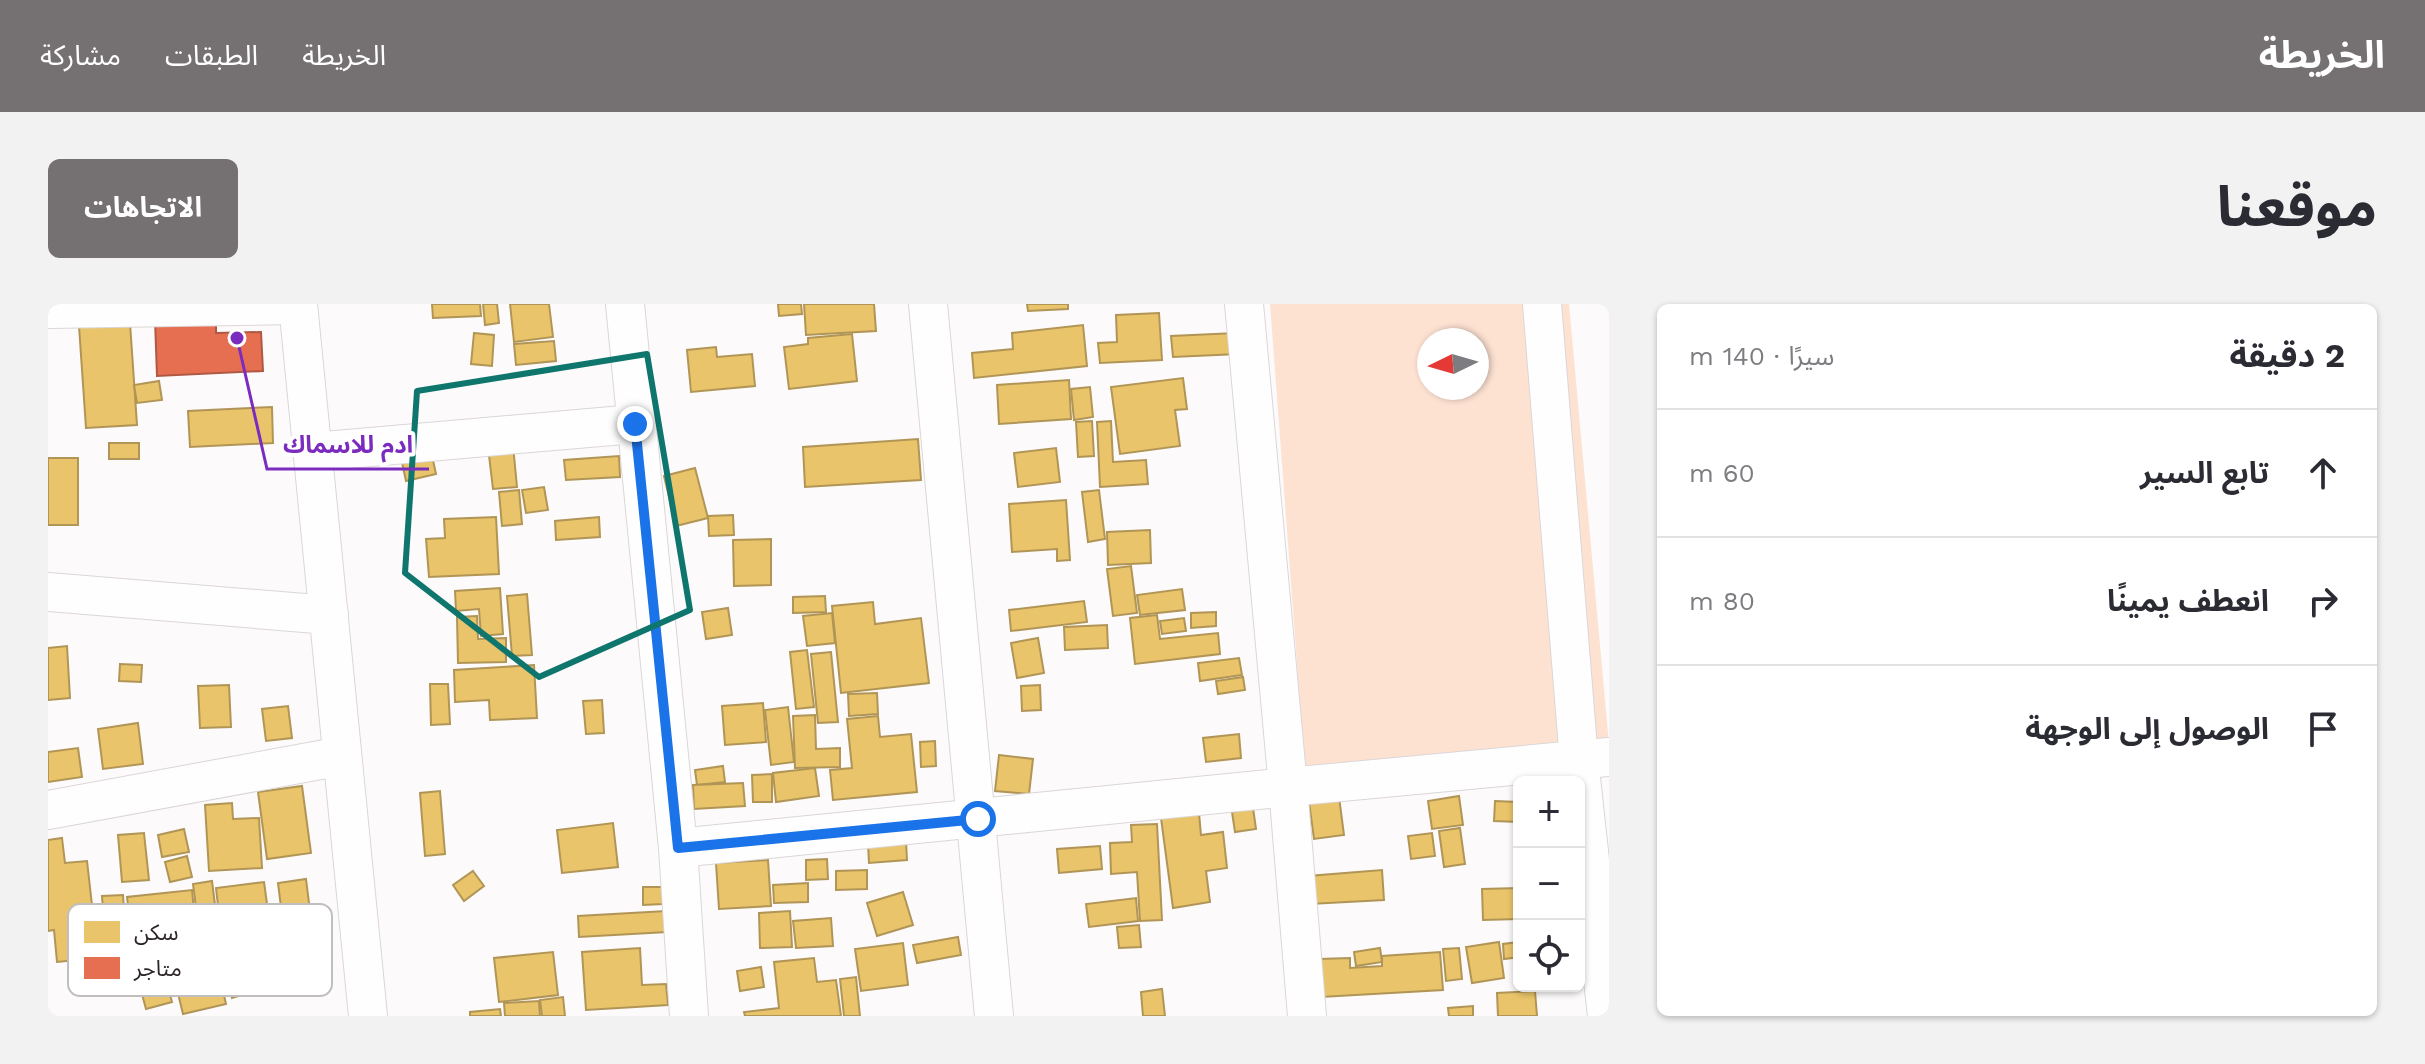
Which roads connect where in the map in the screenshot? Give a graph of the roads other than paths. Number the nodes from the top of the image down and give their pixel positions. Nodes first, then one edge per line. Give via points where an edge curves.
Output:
1 (298, 304) edge
2 (625, 304) edge
3 (928, 304) edge
4 (1244, 304) edge
5 (1542, 304) edge
6 (48, 309) edge
7 (635, 424) junction
8 (313, 452) junction
9 (48, 592) edge
10 (329, 615) junction
11 (342, 756) junction
12 (1594, 758) edge
13 (1288, 787) junction
14 (48, 810) edge
15 (978, 819) junction
16 (678, 848) junction
17 (368, 1016) edge
18 (689, 1016) edge
19 (994, 1016) edge
20 (1307, 1016) edge
21 (1607, 1016) edge

1 - 6 street
1 - 8 street
2 - 7 street
3 - 15 street
4 - 13 street
5 - 12 street
7 - 8 street
7 - 16 street
8 - 10 street
9 - 10 street
10 - 11 street
11 - 14 street
11 - 17 street
12 - 13 street
12 - 21 street
13 - 15 street
13 - 20 street
15 - 16 street
15 - 19 street
16 - 18 street

